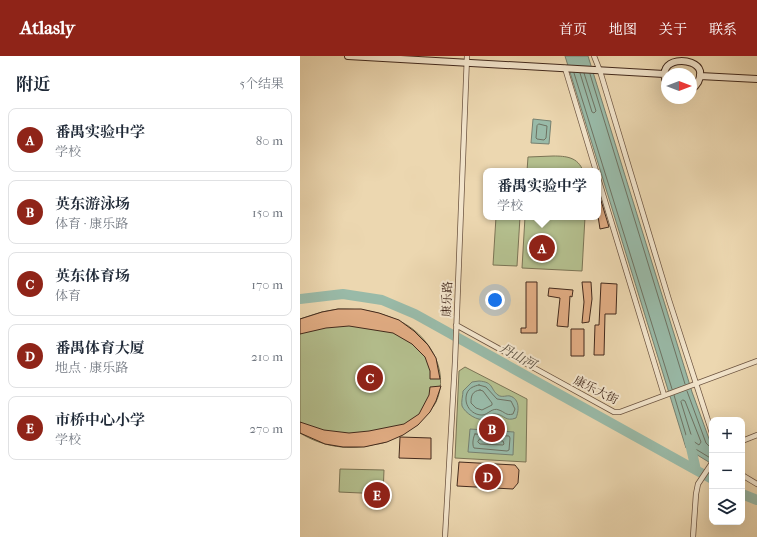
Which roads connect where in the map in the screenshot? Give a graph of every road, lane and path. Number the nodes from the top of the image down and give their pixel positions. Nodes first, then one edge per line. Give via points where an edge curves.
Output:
1 (348, 56) edge
2 (594, 56) edge
3 (467, 59) edge
4 (565, 68) junction
5 (666, 68) edge
6 (600, 71) junction
7 (661, 74) edge
8 (700, 76) junction
9 (757, 79) edge
10 (697, 84) edge
11 (595, 168) edge
12 (601, 188) edge
13 (456, 325) junction
14 (757, 361) edge
15 (694, 384) junction
16 (664, 395) junction
17 (709, 425) edge
18 (757, 435) edge
19 (745, 440) edge
20 (709, 468) edge
21 (745, 477) edge
22 (757, 484) edge
23 (445, 537) edge
24 (693, 537) edge

1 - 3 street
2 - 6 street
3 - 4 street
3 - 13 street, 康乐路
4 - 6 street
4 - 11 street
5 - 8 street via 671,60 679,56 687,57 699,68
6 - 7 street
6 - 15 street
8 - 9 street
8 - 10 street
12 - 16 street
13 - 16 street, 康乐大街 via 614,412
13 - 23 street, 康乐路
14 - 15 street, 康乐大街
15 - 16 street, 康乐大街
15 - 17 street
18 - 19 street
20 - 24 street via 698,484
21 - 22 street

